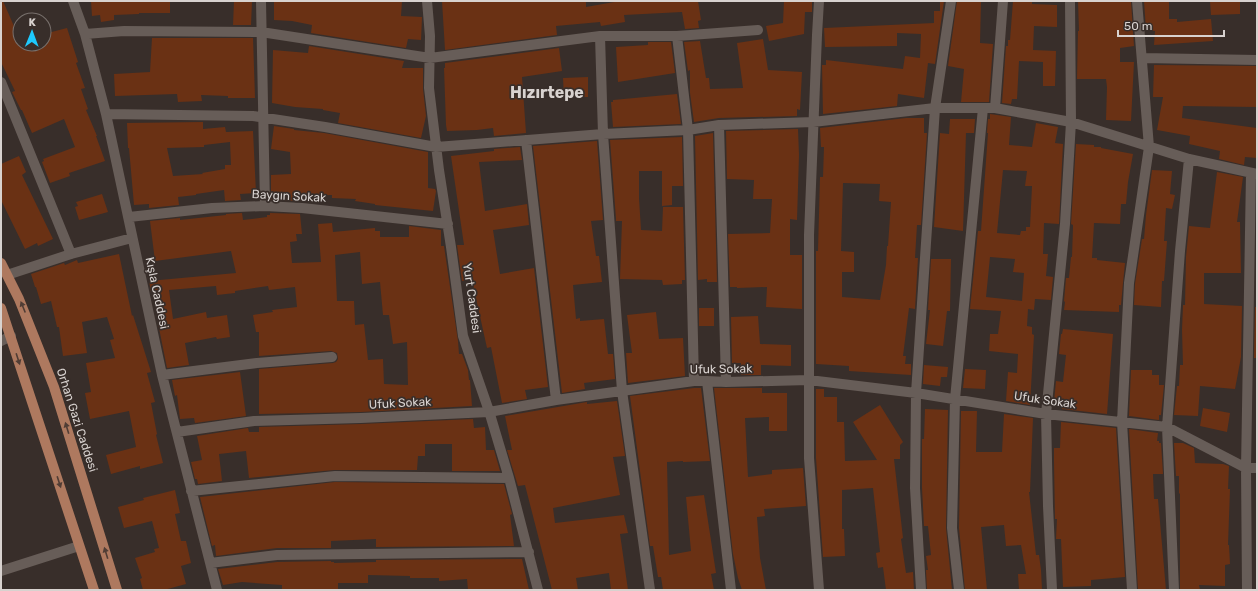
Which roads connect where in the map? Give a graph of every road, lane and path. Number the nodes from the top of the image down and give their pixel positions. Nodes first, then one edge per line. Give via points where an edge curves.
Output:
1 (73, 1) edge
2 (261, 1) edge
3 (427, 1) edge
4 (819, 1) edge
5 (951, 1) edge
6 (1002, 1) edge
7 (1070, 1) edge
8 (1137, 1) edge
9 (758, 30) dead end
10 (262, 32) junction
11 (85, 34) junction
12 (600, 36) junction
13 (677, 36) junction
14 (430, 58) junction
15 (1142, 58) junction
16 (1257, 60) edge
17 (1, 82) edge
18 (934, 108) junction
19 (983, 108) junction
20 (995, 108) junction
21 (106, 114) junction
22 (263, 118) junction
23 (813, 122) junction
24 (1071, 122) junction
25 (719, 125) junction
26 (688, 130) junction
27 (603, 134) junction
28 (526, 140) junction
29 (436, 147) junction
30 (1149, 147) junction
31 (1189, 159) junction
32 (1254, 173) edge
33 (265, 206) junction
34 (129, 217) junction
35 (448, 224) junction
36 (132, 238) junction
37 (71, 254) junction
38 (1, 263) edge
39 (7, 275) junction
40 (1, 308) edge
41 (11, 336) junction
42 (1, 341) edge
43 (332, 357) dead end
44 (162, 375) junction
45 (809, 380) junction
46 (694, 381) junction
47 (707, 381) junction
48 (726, 382) junction
49 (622, 391) junction
50 (916, 393) junction
51 (955, 399) junction
52 (556, 400) junction
53 (489, 412) junction
54 (1046, 414) junction
55 (1122, 422) junction
56 (1167, 427) junction
57 (177, 432) junction
58 (1246, 468) junction
59 (1257, 468) edge
60 (509, 478) junction
61 (191, 491) junction
62 (80, 546) junction
63 (528, 552) junction
64 (210, 563) junction
65 (1, 571) edge
66 (94, 590) edge
67 (117, 590) edge
68 (217, 590) edge
69 (538, 590) edge
70 (650, 590) edge
71 (731, 590) edge
72 (819, 590) edge
73 (921, 590) edge
74 (959, 590) edge
75 (1052, 590) edge
76 (1132, 590) edge
77 (1174, 590) edge
78 (1248, 590) edge

1 - 11 street, Kışla Caddesi
2 - 10 street
3 - 14 street, Yurt Caddesi
4 - 23 street
5 - 18 street
6 - 20 street
7 - 24 street
8 - 15 street
9 - 13 street
10 - 11 street via 124,31
10 - 14 street
10 - 22 street
11 - 21 street, Kışla Caddesi
12 - 13 street
12 - 14 street
12 - 27 street
13 - 26 street
14 - 29 street, Yurt Caddesi via 429,88
15 - 16 street
15 - 30 street
17 - 37 street
18 - 19 street
18 - 23 street
18 - 50 street
19 - 20 street
19 - 51 street
20 - 24 street
21 - 22 street
21 - 34 street, Kışla Caddesi
22 - 29 street
22 - 33 street
23 - 25 street
23 - 45 street via 809,235
24 - 30 street
24 - 54 street via 1065,224
25 - 26 street
25 - 48 street
26 - 27 street
26 - 46 street
27 - 28 street
27 - 49 street
28 - 29 street
28 - 52 street
29 - 35 street, Yurt Caddesi
30 - 31 street
30 - 55 street via 1129,283
31 - 32 street
31 - 56 street
32 - 58 street
33 - 34 street, Baygın Sokak via 212,208
33 - 35 street, Baygın Sokak
34 - 36 street, Kışla Caddesi
35 - 53 street, Yurt Caddesi via 463,336
36 - 37 street
36 - 44 street, Kışla Caddesi
37 - 39 street
38 - 39 main road, Orhan Gazi Caddesi
67 -> 39 main road, Orhan Gazi Caddesi via 54,387
40 - 41 main road
41 - 42 street
41 -> 62 main road
43 - 44 street
44 - 57 street, Kışla Caddesi
45 - 48 street, Ufuk Sokak
45 - 50 street, Ufuk Sokak
45 - 72 street via 809,458
46 - 47 street, Ufuk Sokak
46 - 49 street, Ufuk Sokak
47 - 48 street, Ufuk Sokak
47 - 71 street
49 - 52 street, Ufuk Sokak
49 - 70 street
50 - 51 street, Ufuk Sokak
50 - 73 street via 915,488
51 - 54 street, Ufuk Sokak
51 - 74 street via 952,528
52 - 53 street, Ufuk Sokak
53 - 57 street, Ufuk Sokak via 254,420
53 - 60 street, Yurt Caddesi
54 - 55 street, Ufuk Sokak
54 - 75 street
55 - 56 street, Ufuk Sokak
55 - 76 street
56 - 58 street, Ufuk Sokak
56 - 77 street
57 - 61 street, Kışla Caddesi
58 - 59 street, Ufuk Sokak
58 - 78 street
60 - 61 street via 335,476
60 - 63 street, Yurt Caddesi
61 - 64 street, Kışla Caddesi
62 - 65 street
62 - 66 main road
63 - 64 street via 277,555
63 - 69 street, Yurt Caddesi
64 - 68 street, Kışla Caddesi

